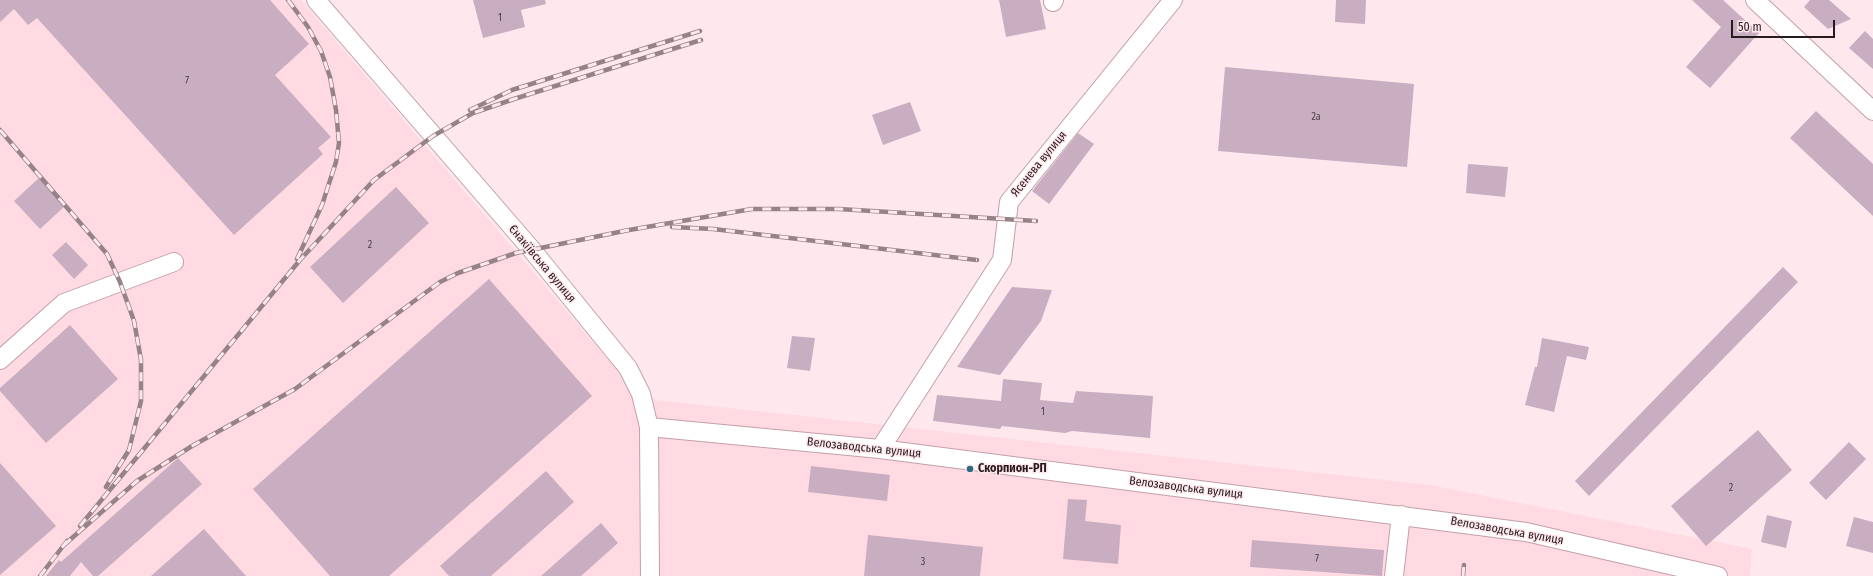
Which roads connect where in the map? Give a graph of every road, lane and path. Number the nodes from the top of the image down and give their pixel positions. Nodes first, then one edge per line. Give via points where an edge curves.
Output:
1 (316, 0) edge
2 (1172, 0) edge
3 (1755, 0) edge
4 (1873, 111) edge
5 (174, 262) dead end
6 (0, 360) edge
7 (649, 427) junction
8 (880, 449) junction
9 (1401, 515) junction
10 (650, 576) edge
11 (1394, 576) edge
12 (1718, 576) edge

1 - 7 street, Єнакіївська вулиця via 532,250 628,368 641,394
2 - 8 street, Ясенева вулиця via 1009,202 1002,260
3 - 4 street
5 - 6 street via 64,303
7 - 8 street, Велозаводська вулиця
7 - 10 street, Єнакіївська вулиця
8 - 9 street, Велозаводська вулиця
9 - 11 street
9 - 12 street, Велозаводська вулиця via 1526,532

